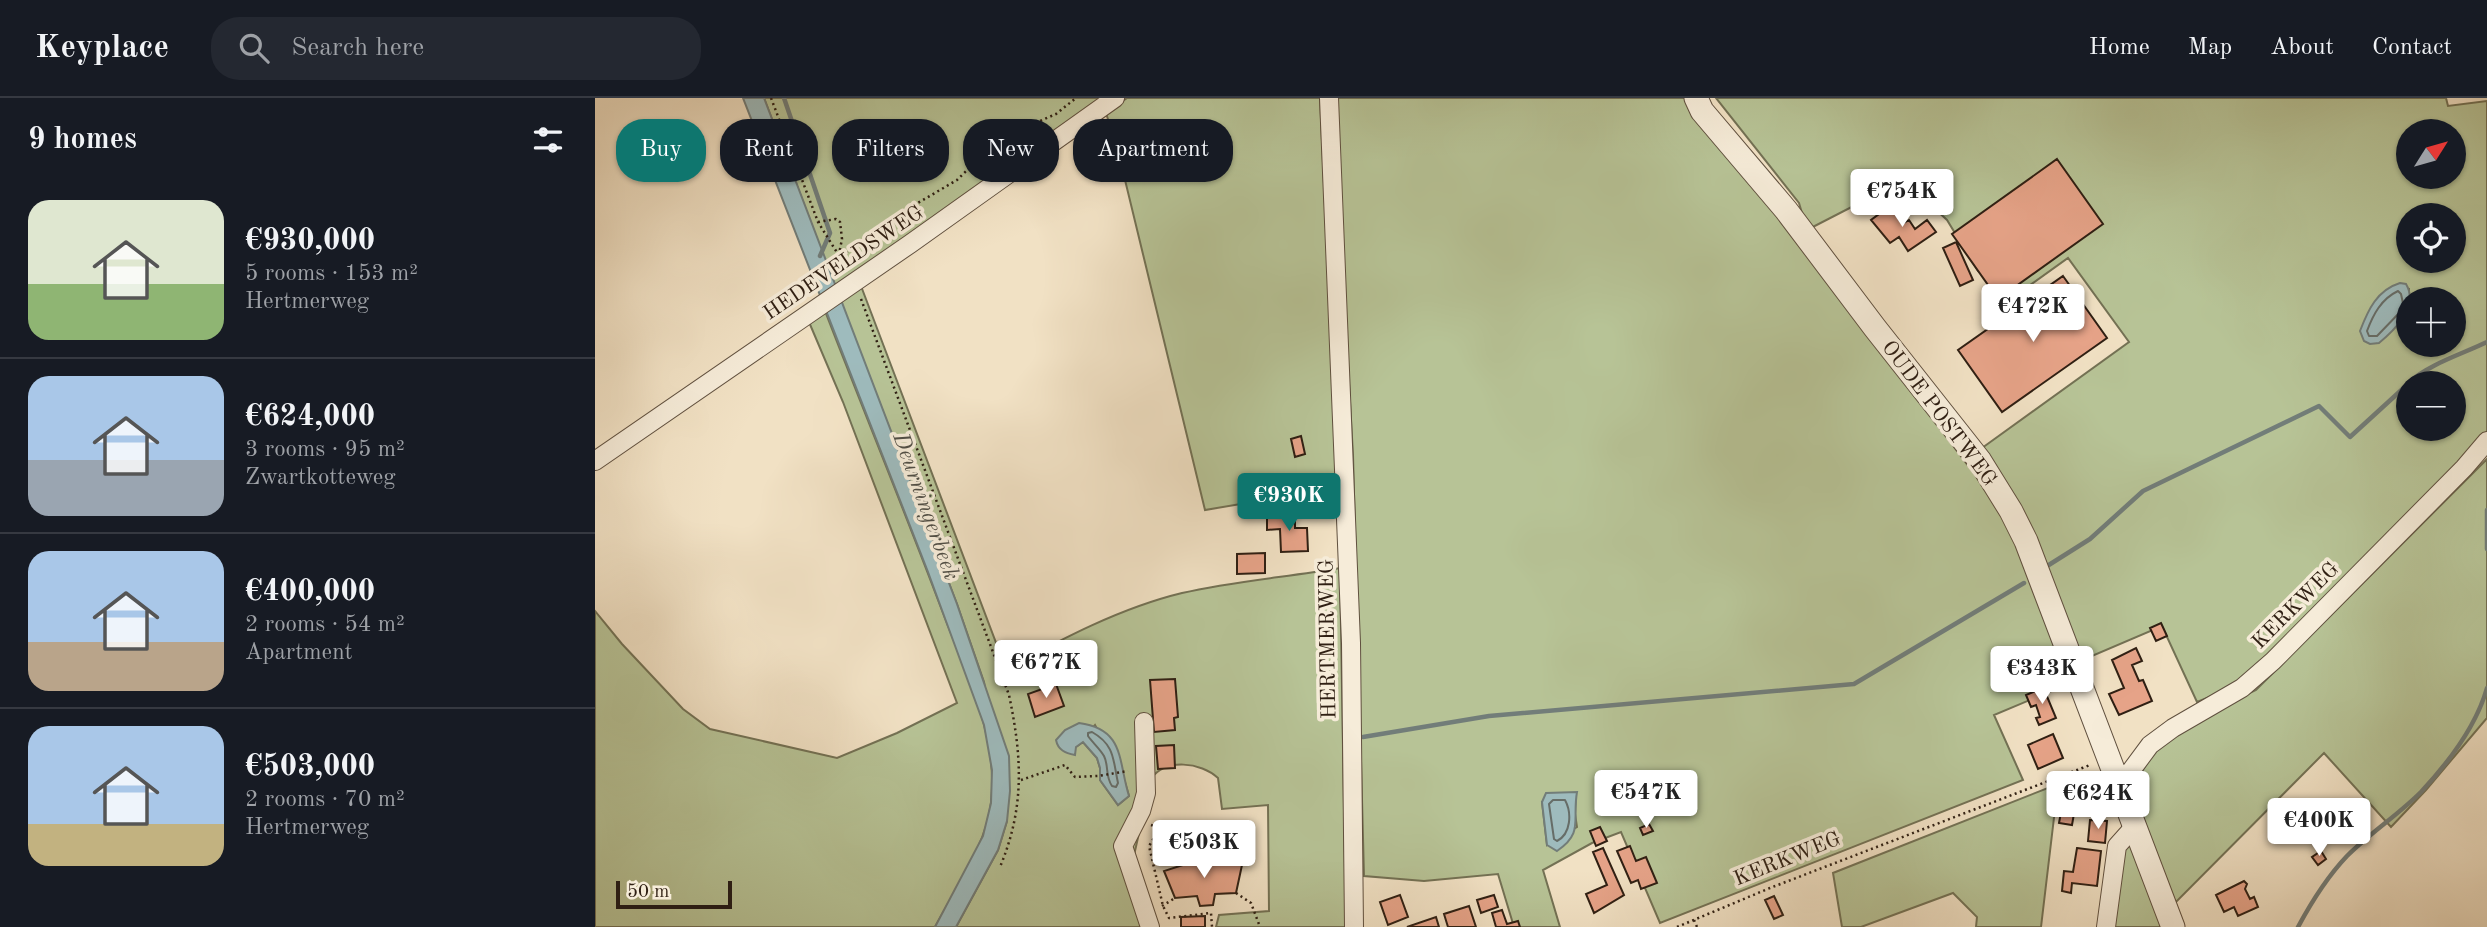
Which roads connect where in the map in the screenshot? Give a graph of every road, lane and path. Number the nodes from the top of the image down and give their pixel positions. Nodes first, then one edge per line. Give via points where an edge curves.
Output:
1 (771, 98) edge
2 (1076, 98) edge
3 (1115, 98) edge
4 (1329, 98) edge
5 (1696, 98) edge
6 (818, 222) junction
7 (839, 257) junction
8 (853, 283) junction
9 (2487, 441) edge
10 (595, 461) edge
11 (1144, 722) dead end
12 (2114, 768) junction
13 (1131, 771) dead end
14 (1020, 780) junction
15 (1137, 821) junction
16 (2134, 827) junction
17 (1000, 867) dead end
18 (1236, 893) dead end
19 (1175, 898) dead end
20 (1163, 906) junction
21 (1694, 920) junction
22 (1150, 927) edge
23 (1212, 927) edge
24 (1260, 927) edge
25 (1354, 927) edge
26 (1677, 927) edge
27 (1697, 927) edge
28 (2106, 927) edge
29 (2172, 927) edge

1 - 6 path
2 - 7 path via 1056,114 999,139 957,180
3 - 8 street, HEDEVELDSWEG
4 - 25 street, HERTMERWEG via 1351,643
5 - 12 street, OUDE POSTWEG via 1980,461 2026,541
6 - 7 path
6 - 7 path via 834,219 841,223
7 - 8 path
8 - 10 street, HEDEVELDSWEG
8 - 14 path via 1009,695 1018,737
9 - 12 street, KERKWEG via 2273,661 2242,688 2150,745 2130,772
11 - 15 street via 1146,793
12 - 16 street, OUDE POSTWEG
12 - 21 path, KERKWEG via 1770,888
13 - 14 path via 1075,776 1065,765
14 - 17 path via 1011,841
15 - 20 path via 1160,828 1149,846
15 - 22 street via 1123,846
16 - 28 street via 2117,846
16 - 29 street, OUDE POSTWEG
18 - 24 path via 1251,903
19 - 20 path
20 - 23 path via 1169,918 1210,913
21 - 26 path, KERKWEG
21 - 27 path

